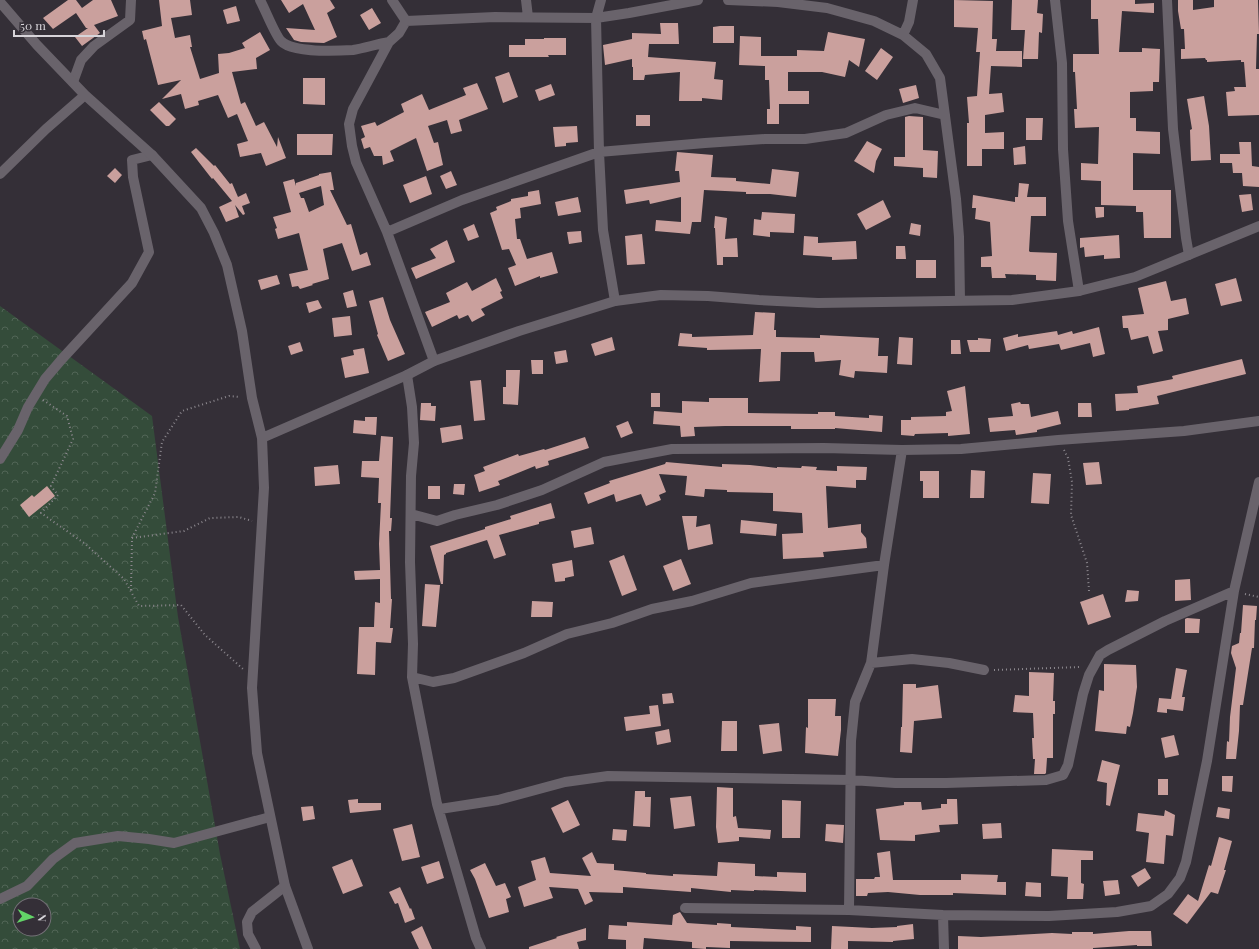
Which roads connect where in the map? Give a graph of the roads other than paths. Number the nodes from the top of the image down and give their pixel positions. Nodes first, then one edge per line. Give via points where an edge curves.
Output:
1 (131, 0) edge
2 (260, 0) edge
3 (392, 0) edge
4 (526, 0) edge
5 (601, 0) edge
6 (698, 0) edge
7 (728, 0) edge
8 (913, 0) edge
9 (1055, 0) edge
10 (1167, 0) edge
11 (0, 2) edge
12 (528, 17) junction
13 (596, 18) junction
14 (406, 21) junction
15 (903, 35) junction
16 (389, 42) junction
17 (72, 82) junction
18 (85, 94) junction
19 (945, 116) junction
20 (599, 152) junction
21 (152, 155) junction
22 (0, 174) edge
23 (1259, 226) edge
24 (387, 232) junction
25 (1189, 255) junction
26 (1079, 292) junction
27 (960, 300) junction
28 (615, 301) junction
29 (434, 361) junction
30 (407, 375) junction
31 (1259, 421) edge
32 (262, 438) junction
33 (902, 450) junction
34 (0, 459) edge
35 (1259, 482) edge
36 (411, 514) junction
37 (884, 565) junction
38 (1234, 591) junction
39 (871, 663) junction
40 (984, 670) road end
41 (412, 677) junction
42 (851, 780) junction
43 (440, 809) junction
44 (270, 817) junction
45 (285, 886) junction
46 (0, 899) edge
47 (685, 908) dead end
48 (849, 910) junction
49 (943, 915) junction
50 (256, 949) edge
51 (308, 949) edge
52 (481, 949) edge
53 (944, 949) edge

1 - 17 street via 130,20 94,46 81,60
2 - 16 street via 281,40 289,46 302,49 355,50
3 - 14 street
4 - 12 street
5 - 13 street
6 - 13 street
7 - 15 street via 778,2 827,8 874,21
8 - 15 street via 909,22
9 - 26 street via 1062,63 1063,149 1068,221
10 - 25 street via 1173,129
11 - 17 street
12 - 13 street
12 - 14 street
13 - 20 street
14 - 16 street via 399,33
15 - 19 street via 926,54 940,78
16 - 24 street via 353,109 349,124 356,162
17 - 18 street
18 - 21 street
18 - 22 street
19 - 20 street via 915,108 886,115 846,133 805,140 758,139
19 - 27 street via 956,199
20 - 24 street via 462,200
20 - 28 street via 603,230
21 - 32 street via 201,208 227,265
21 - 34 street via 132,160 132,177 149,252 132,283 45,379
23 - 25 street
24 - 29 street
25 - 26 street via 1135,277
26 - 27 street via 1012,300
27 - 28 street via 818,303 661,295
28 - 29 street
29 - 30 street
30 - 32 street
30 - 36 street via 414,443
31 - 33 street via 1184,431 960,449
32 - 44 street via 264,488 252,688 257,753
33 - 36 street via 672,449 604,462 542,490 437,522
33 - 37 street
35 - 38 street
36 - 41 street
37 - 39 street
37 - 41 street via 751,583 567,634 524,653 454,678 433,682
38 - 42 street via 1165,621 1100,655 1089,675 1083,694 1072,752 1063,775 1046,780 946,783
38 - 49 street via 1207,760 1186,862 1180,878 1168,894 1151,906 1117,912 1049,916
39 - 40 street via 912,659
39 - 42 street via 855,702
41 - 43 street
42 - 43 street via 608,776 565,782 498,800
42 - 48 street
43 - 52 street
44 - 45 street
44 - 46 street via 174,843 118,836 75,843 53,859 27,886
45 - 50 street via 252,912 247,922 248,934
45 - 51 street
47 - 48 street
48 - 49 street
49 - 53 street

